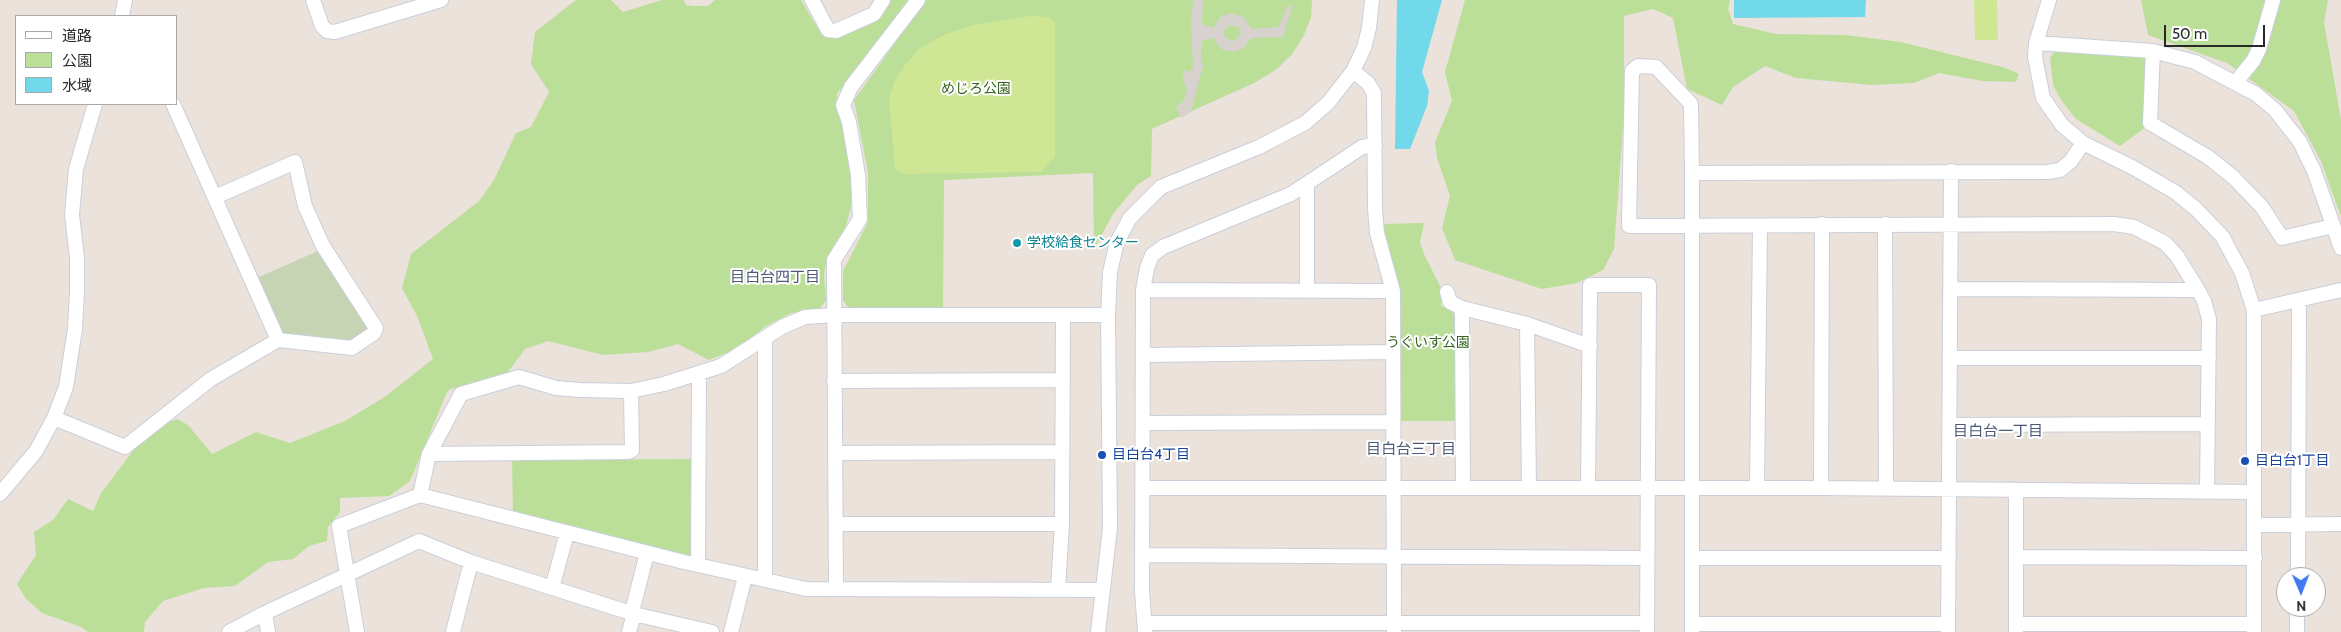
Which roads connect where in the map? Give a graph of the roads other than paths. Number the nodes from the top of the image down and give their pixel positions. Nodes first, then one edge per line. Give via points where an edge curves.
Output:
1 (313, 0) edge
2 (441, 0) edge
3 (812, 0) edge
4 (883, 0) edge
5 (918, 0) edge
6 (1372, 0) edge
7 (2049, 0) edge
8 (2273, 0) edge
9 (2036, 42) junction
10 (2153, 51) junction
11 (1353, 71) junction
12 (2236, 82) junction
13 (96, 105) edge
14 (173, 105) edge
15 (2083, 143) junction
16 (1375, 145) junction
17 (1951, 171) junction
18 (1692, 173) junction
19 (1307, 185) junction
20 (215, 197) junction
21 (1822, 224) junction
22 (1885, 224) junction
23 (1950, 224) junction
24 (1692, 226) junction
25 (1760, 226) junction
26 (2333, 226) junction
27 (2341, 248) edge
28 (1308, 289) junction
29 (1950, 289) junction
30 (1144, 290) junction
31 (2198, 290) junction
32 (2341, 290) edge
33 (1393, 291) junction
34 (1447, 292) dead end
35 (2300, 300) junction
36 (1462, 308) junction
37 (2254, 310) junction
38 (834, 315) junction
39 (1108, 315) junction
40 (1063, 316) junction
41 (1527, 324) junction
42 (765, 339) junction
43 (278, 340) junction
44 (1590, 346) junction
45 (1393, 352) junction
46 (1144, 354) junction
47 (1950, 358) junction
48 (2209, 358) junction
49 (699, 374) junction
50 (1064, 380) junction
51 (834, 381) junction
52 (631, 391) junction
53 (54, 418) junction
54 (1393, 422) junction
55 (1144, 423) junction
56 (2208, 424) junction
57 (1950, 425) junction
58 (1062, 452) junction
59 (835, 453) junction
60 (430, 454) junction
61 (1143, 488) junction
62 (1463, 488) junction
63 (1529, 488) junction
64 (1588, 488) junction
65 (1649, 488) junction
66 (1757, 488) junction
67 (1820, 488) junction
68 (1886, 488) junction
69 (1395, 489) junction
70 (1692, 489) junction
71 (1948, 489) junction
72 (2016, 490) junction
73 (2208, 492) junction
74 (2254, 492) junction
75 (0, 494) edge
76 (420, 495) junction
77 (836, 524) junction
78 (1062, 524) junction
79 (2341, 524) edge
80 (2255, 525) junction
81 (2298, 525) junction
82 (567, 533) junction
83 (647, 553) junction
84 (1142, 555) junction
85 (1394, 557) junction
86 (2017, 557) junction
87 (1647, 558) junction
88 (1692, 558) junction
89 (1949, 558) junction
90 (2254, 558) junction
91 (470, 562) junction
92 (698, 565) junction
93 (2298, 567) edge
94 (348, 574) junction
95 (745, 577) junction
96 (766, 579) junction
97 (552, 588) junction
98 (836, 589) junction
99 (1058, 589) junction
100 (1104, 590) junction
101 (265, 613) junction
102 (633, 613) junction
103 (2297, 617) edge
104 (1145, 628) edge
105 (1394, 628) edge
106 (1646, 628) edge
107 (1692, 628) edge
108 (1948, 628) edge
109 (2016, 628) edge
110 (2254, 628) edge
111 (229, 632) edge
112 (268, 632) edge
113 (358, 632) edge
114 (453, 632) edge
115 (629, 632) edge
116 (712, 632) edge
117 (731, 632) edge
118 (1098, 632) edge
119 (2297, 632) edge

1 - 2 street via 322,26 335,32
3 - 4 street via 828,30 836,31 874,14
5 - 38 street via 852,87 843,105 858,175 860,219 834,260
6 - 11 street via 1369,28
7 - 9 street
8 - 12 street via 2259,49
9 - 10 street
9 - 15 street via 2036,68 2043,98 2062,125
10 - 12 street via 2195,62
10 - 26 street via 2150,123 2208,157 2233,177 2262,207 2282,238
11 - 16 street via 1368,83 1374,93
11 - 39 street via 1328,103 1305,123 1242,155 1161,187 1144,202 1130,218 1117,242 1110,272
12 - 26 street via 2275,110 2294,134 2314,170
13 - 53 street via 76,169 72,215 77,258 75,329 66,387
14 - 20 street
15 - 17 street via 2060,170
15 - 37 street via 2132,167 2196,208 2222,236 2242,274
16 - 19 street via 1362,147
16 - 33 street via 1377,233
17 - 18 street
17 - 23 street
18 - 24 street
18 - 24 street via 1691,104 1656,67 1638,66 1632,71 1629,226
19 - 28 street
19 - 30 street via 1163,247 1152,255 1146,268
20 - 43 street
20 - 43 street via 295,162 305,206 323,246 376,328 374,333 352,348
21 - 22 street
21 - 25 street
21 - 67 street
22 - 23 street
22 - 68 street
23 - 29 street
23 - 31 street via 2134,226 2165,243 2178,256
24 - 25 street
24 - 70 street
25 - 66 street
26 - 27 street
28 - 30 street
28 - 33 street
29 - 31 street
29 - 47 street
30 - 46 street
31 - 48 street via 2208,319
32 - 35 street
33 - 45 street
34 - 36 street via 1450,302
35 - 37 street
35 - 81 street
36 - 41 street
36 - 62 street
37 - 74 street
38 - 40 street
38 - 42 street via 793,321
38 - 51 street
39 - 40 street
39 - 100 street via 1110,528
40 - 50 street
41 - 44 street
41 - 63 street
42 - 49 street via 721,366
42 - 96 street
43 - 53 street via 211,379 125,447
44 - 64 street
44 - 65 street via 1590,285 1648,285
45 - 46 street
45 - 54 street
46 - 55 street
47 - 48 street
47 - 57 street
48 - 56 street
49 - 52 street
49 - 92 street
50 - 51 street
50 - 58 street
51 - 59 street
52 - 60 street via 556,388 518,378 461,394
52 - 60 street via 632,450 629,452
53 - 75 street via 36,451
54 - 55 street
54 - 69 street
55 - 61 street
56 - 57 street
56 - 73 street
57 - 71 street
58 - 59 street
58 - 78 street
59 - 77 street
60 - 76 street
61 - 69 street
61 - 84 street
62 - 63 street
62 - 69 street
63 - 64 street
64 - 65 street
65 - 70 street
65 - 87 street
66 - 67 street
66 - 70 street
67 - 68 street
68 - 71 street
69 - 85 street
70 - 88 street
71 - 72 street
71 - 89 street
72 - 73 street
72 - 86 street
73 - 74 street
74 - 80 street
76 - 82 street
76 - 94 street via 339,526
77 - 78 street
77 - 98 street
78 - 99 street
79 - 81 street
80 - 81 street
80 - 90 street
81 - 93 street
82 - 83 street
82 - 97 street
83 - 92 street
83 - 102 street
84 - 85 street
84 - 104 street
85 - 87 street
85 - 105 street
86 - 90 street
86 - 109 street
87 - 106 street
88 - 89 street
88 - 107 street
89 - 108 street
90 - 110 street
91 - 94 street via 419,541
91 - 97 street
91 - 114 street
92 - 95 street
94 - 101 street
94 - 113 street
95 - 96 street
95 - 117 street
96 - 98 street via 806,589
97 - 102 street
98 - 99 street
99 - 100 street
100 - 118 street
101 - 111 street
101 - 112 street
102 - 115 street
102 - 116 street
103 - 119 street
104 - 105 street
105 - 106 street
107 - 108 street
109 - 110 street

